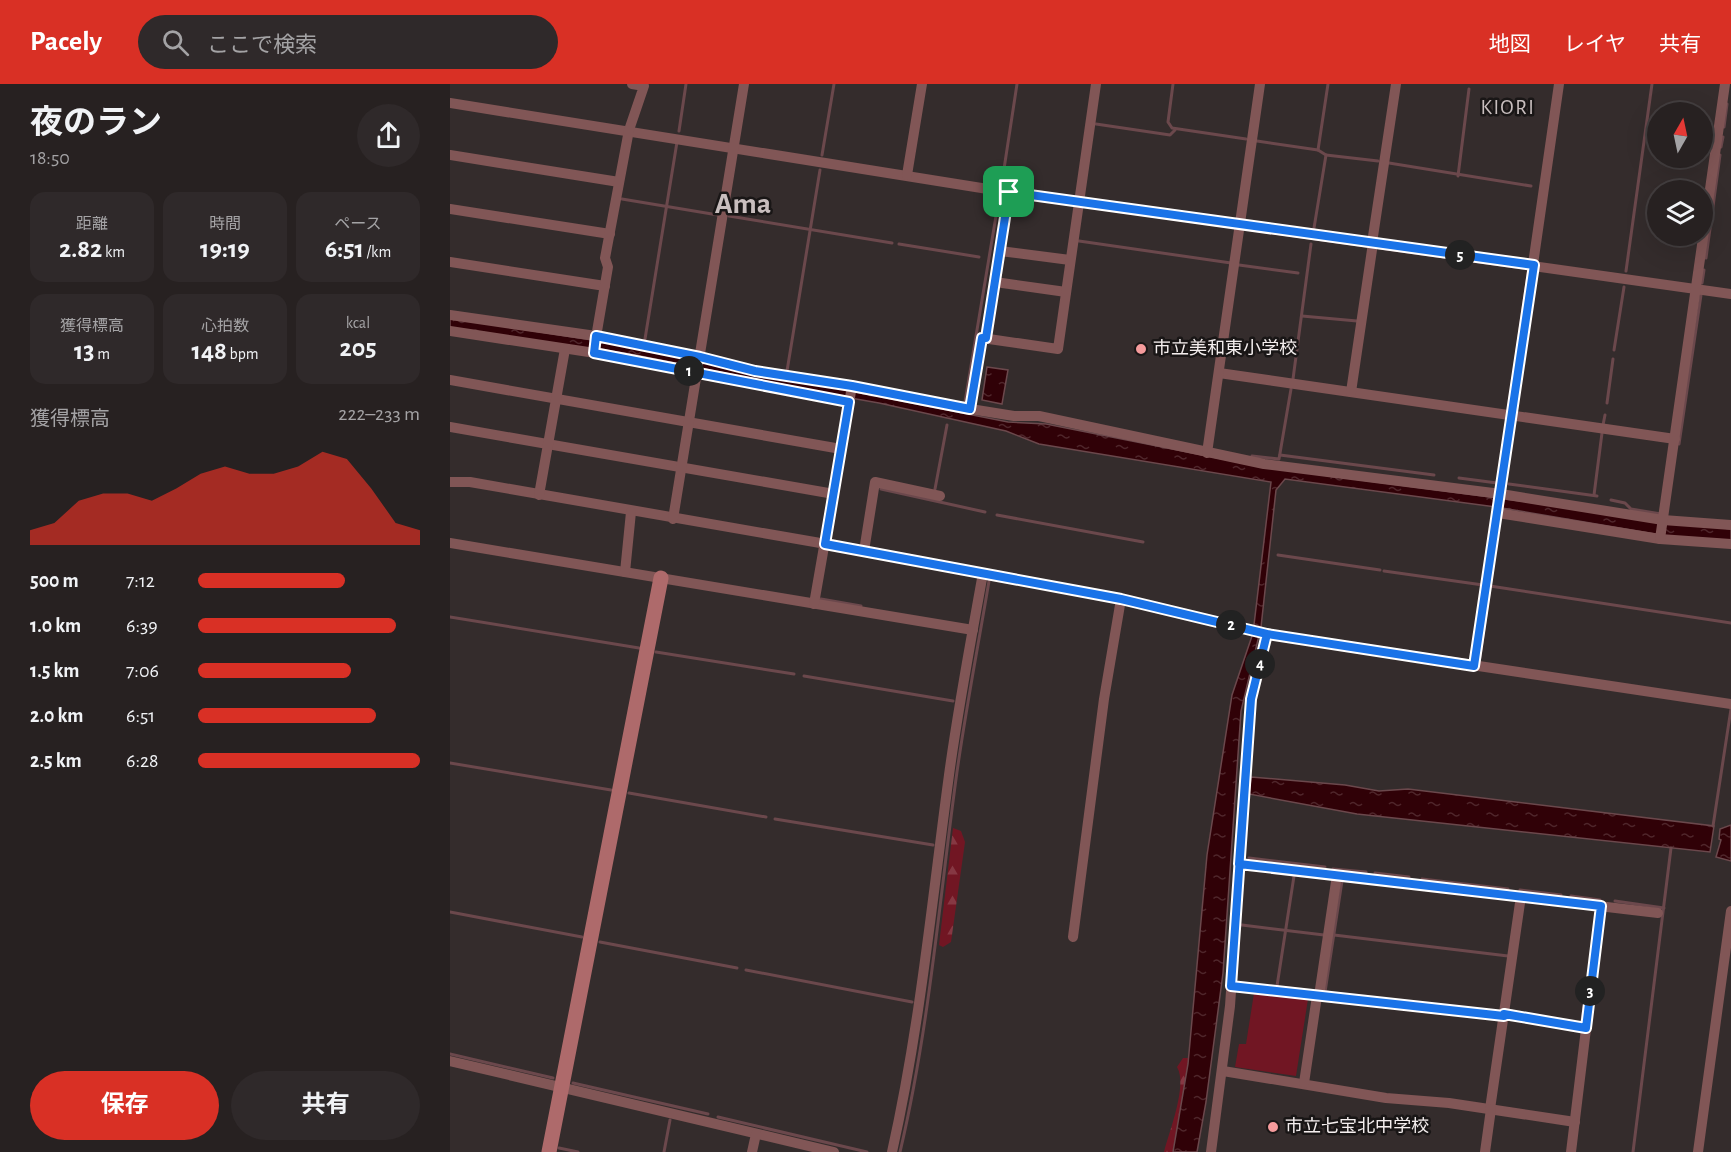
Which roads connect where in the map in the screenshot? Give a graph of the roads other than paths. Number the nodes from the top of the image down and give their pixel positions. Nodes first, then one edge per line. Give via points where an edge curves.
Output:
1 (632, 84) edge
2 (744, 84) edge
3 (922, 84) edge
4 (1096, 84) edge
5 (1260, 84) edge
6 (1396, 84) edge
7 (1559, 84) edge
8 (1725, 84) edge
9 (450, 103) edge
10 (629, 130) junction
11 (734, 147) junction
12 (450, 154) edge
13 (907, 175) junction
14 (619, 182) junction
15 (1009, 192) junction
16 (1078, 202) junction
17 (450, 209) edge
18 (1241, 224) junction
19 (610, 234) junction
20 (1372, 243) junction
21 (1000, 251) junction
22 (1070, 261) junction
23 (450, 262) edge
24 (1534, 265) junction
25 (995, 282) junction
26 (606, 286) junction
27 (1696, 289) junction
28 (1066, 292) junction
29 (1731, 294) edge
30 (450, 315) edge
31 (450, 332) edge
32 (986, 338) junction
33 (595, 345) junction
34 (565, 349) junction
35 (699, 365) junction
36 (1219, 373) junction
37 (450, 380) edge
38 (852, 387) junction
39 (1352, 392) junction
40 (556, 398) junction
41 (849, 401) junction
42 (970, 409) junction
43 (1513, 415) junction
44 (689, 422) junction
45 (450, 427) edge
46 (1674, 439) junction
47 (548, 444) junction
48 (842, 449) junction
49 (1207, 453) junction
50 (682, 467) junction
51 (450, 482) edge
52 (834, 494) junction
53 (539, 495) junction
54 (1501, 495) junction
55 (940, 496) dead end
56 (1498, 511) junction
57 (631, 512) junction
58 (673, 519) junction
59 (1663, 521) junction
60 (1731, 525) edge
61 (1660, 538) junction
62 (825, 544) junction
63 (1731, 544) edge
64 (451, 546) edge
65 (864, 551) junction
66 (625, 572) junction
67 (983, 573) junction
68 (661, 578) junction
69 (1121, 599) junction
70 (813, 603) junction
71 (973, 630) junction
72 (1260, 633) junction
73 (1474, 666) junction
74 (1731, 704) edge
75 (1239, 864) junction
76 (1337, 875) junction
77 (1521, 896) junction
78 (1601, 906) junction
79 (1731, 911) edge
80 (1658, 913) dead end
81 (1073, 937) dead end
82 (1231, 986) junction
83 (1318, 996) junction
84 (1504, 1015) junction
85 (1586, 1028) junction
86 (450, 1061) edge
87 (1223, 1071) junction
88 (1304, 1083) junction
89 (561, 1088) junction
90 (1491, 1109) junction
91 (1575, 1122) junction
92 (756, 1134) junction
93 (549, 1152) edge
94 (752, 1152) edge
95 (834, 1152) edge
96 (892, 1152) edge
97 (1211, 1152) edge
98 (1485, 1152) edge
99 (1571, 1152) edge
100 (1698, 1152) edge

1 - 10 street via 644,86
2 - 11 street
3 - 13 street
4 - 16 street
5 - 18 street
6 - 20 street
7 - 24 street
8 - 27 street
9 - 10 street
10 - 11 street
10 - 14 street
11 - 13 street
11 - 35 street
12 - 14 street
13 - 15 street
14 - 19 street
15 - 16 street
15 - 21 street
16 - 18 street
16 - 22 street
17 - 19 street
18 - 20 street
18 - 36 street
19 - 26 street via 605,258
20 - 24 street
20 - 39 street
21 - 22 street
21 - 25 street
22 - 28 street
23 - 26 street
24 - 27 street
24 - 43 street
25 - 28 street
25 - 32 street
26 - 33 street
27 - 29 street
27 - 46 street
28 - 32 street via 1058,348
30 - 33 street
31 - 34 street
32 - 42 street via 982,338
33 - 34 street
33 - 35 street
33 - 35 street
34 - 40 street
35 - 38 street
35 - 41 street
35 - 44 street
36 - 39 street
36 - 49 street
37 - 40 street
38 - 41 street
38 - 42 street
39 - 43 street
40 - 44 street
40 - 47 street
41 - 48 street
42 - 49 street via 1039,416
43 - 46 street
43 - 54 street
44 - 48 street
44 - 50 street
45 - 47 street
46 - 59 street
47 - 50 street
47 - 53 street
48 - 52 street
49 - 54 street
50 - 52 street
50 - 58 street
51 - 53 street
52 - 62 street
53 - 57 street
54 - 56 street
54 - 59 street
55 - 65 street via 875,482
56 - 61 street
56 - 73 street
57 - 58 street
57 - 66 street
58 - 62 street
59 - 60 street
59 - 61 street
61 - 63 street
62 - 65 street
62 - 70 street
64 - 66 street
65 - 67 street
66 - 68 street
67 - 69 street
67 - 71 street
68 - 70 street
68 - 89 street
69 - 72 street
69 - 81 street
70 - 71 street
71 - 96 street via 949,773 908,1080
72 - 73 street
72 - 75 street
73 - 74 street
75 - 76 street
75 - 82 street
76 - 77 street
76 - 83 street
77 - 78 street
77 - 84 street
78 - 80 street
78 - 85 street
79 - 100 street
82 - 83 street
82 - 87 street
83 - 84 street
83 - 88 street
84 - 85 street
84 - 90 street
85 - 91 street
86 - 89 street
87 - 88 street
87 - 97 street
88 - 90 street via 1386,1098
89 - 92 street
89 - 93 street
90 - 91 street
90 - 98 street
91 - 99 street
92 - 94 street
92 - 95 street

